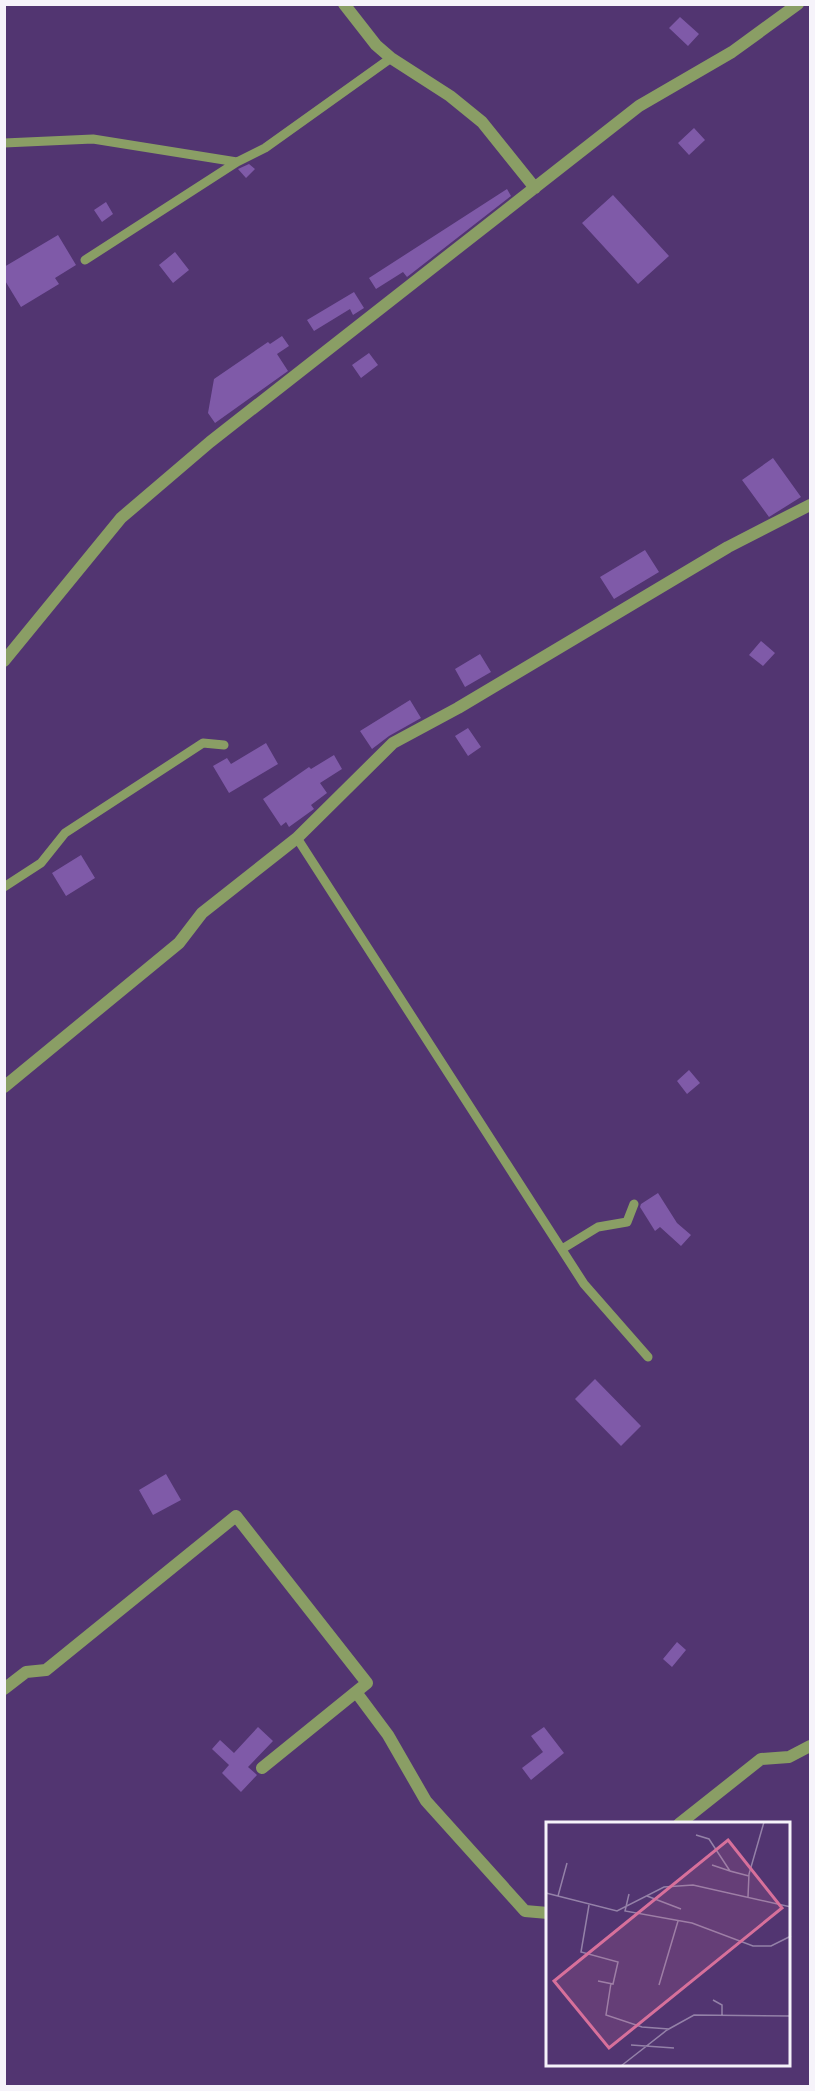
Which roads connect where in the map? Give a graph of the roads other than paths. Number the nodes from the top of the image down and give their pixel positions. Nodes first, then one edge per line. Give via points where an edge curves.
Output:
1 (345, 4) edge
2 (798, 4) edge
3 (391, 58) junction
4 (4, 143) edge
5 (237, 162) junction
6 (535, 188) junction
7 (85, 260) dead end
8 (810, 505) edge
9 (4, 661) edge
10 (224, 745) dead end
11 (297, 838) junction
12 (4, 887) edge
13 (4, 1087) edge
14 (634, 1203) dead end
15 (562, 1249) junction
16 (648, 1357) dead end
17 (4, 1689) edge
18 (356, 1692) junction
19 (810, 1746) edge
20 (262, 1768) dead end
21 (682, 1822) edge
22 (546, 1913) edge

1 - 3 street
2 - 6 street via 732,52 639,106
3 - 5 lane via 265,148
3 - 6 street via 450,96 482,123
4 - 5 lane via 93,139
5 - 7 lane
6 - 9 street via 210,442 121,518
8 - 11 street via 728,547 393,743
10 - 12 lane via 203,743 65,833 40,863
11 - 13 street via 202,913 179,943
11 - 15 lane
14 - 15 lane via 627,1222 598,1227
15 - 16 lane via 584,1284
17 - 18 street via 26,1672 45,1670 236,1516 367,1683
18 - 20 street
18 - 22 street via 388,1736 426,1801 525,1911
19 - 21 street via 789,1757 761,1759

